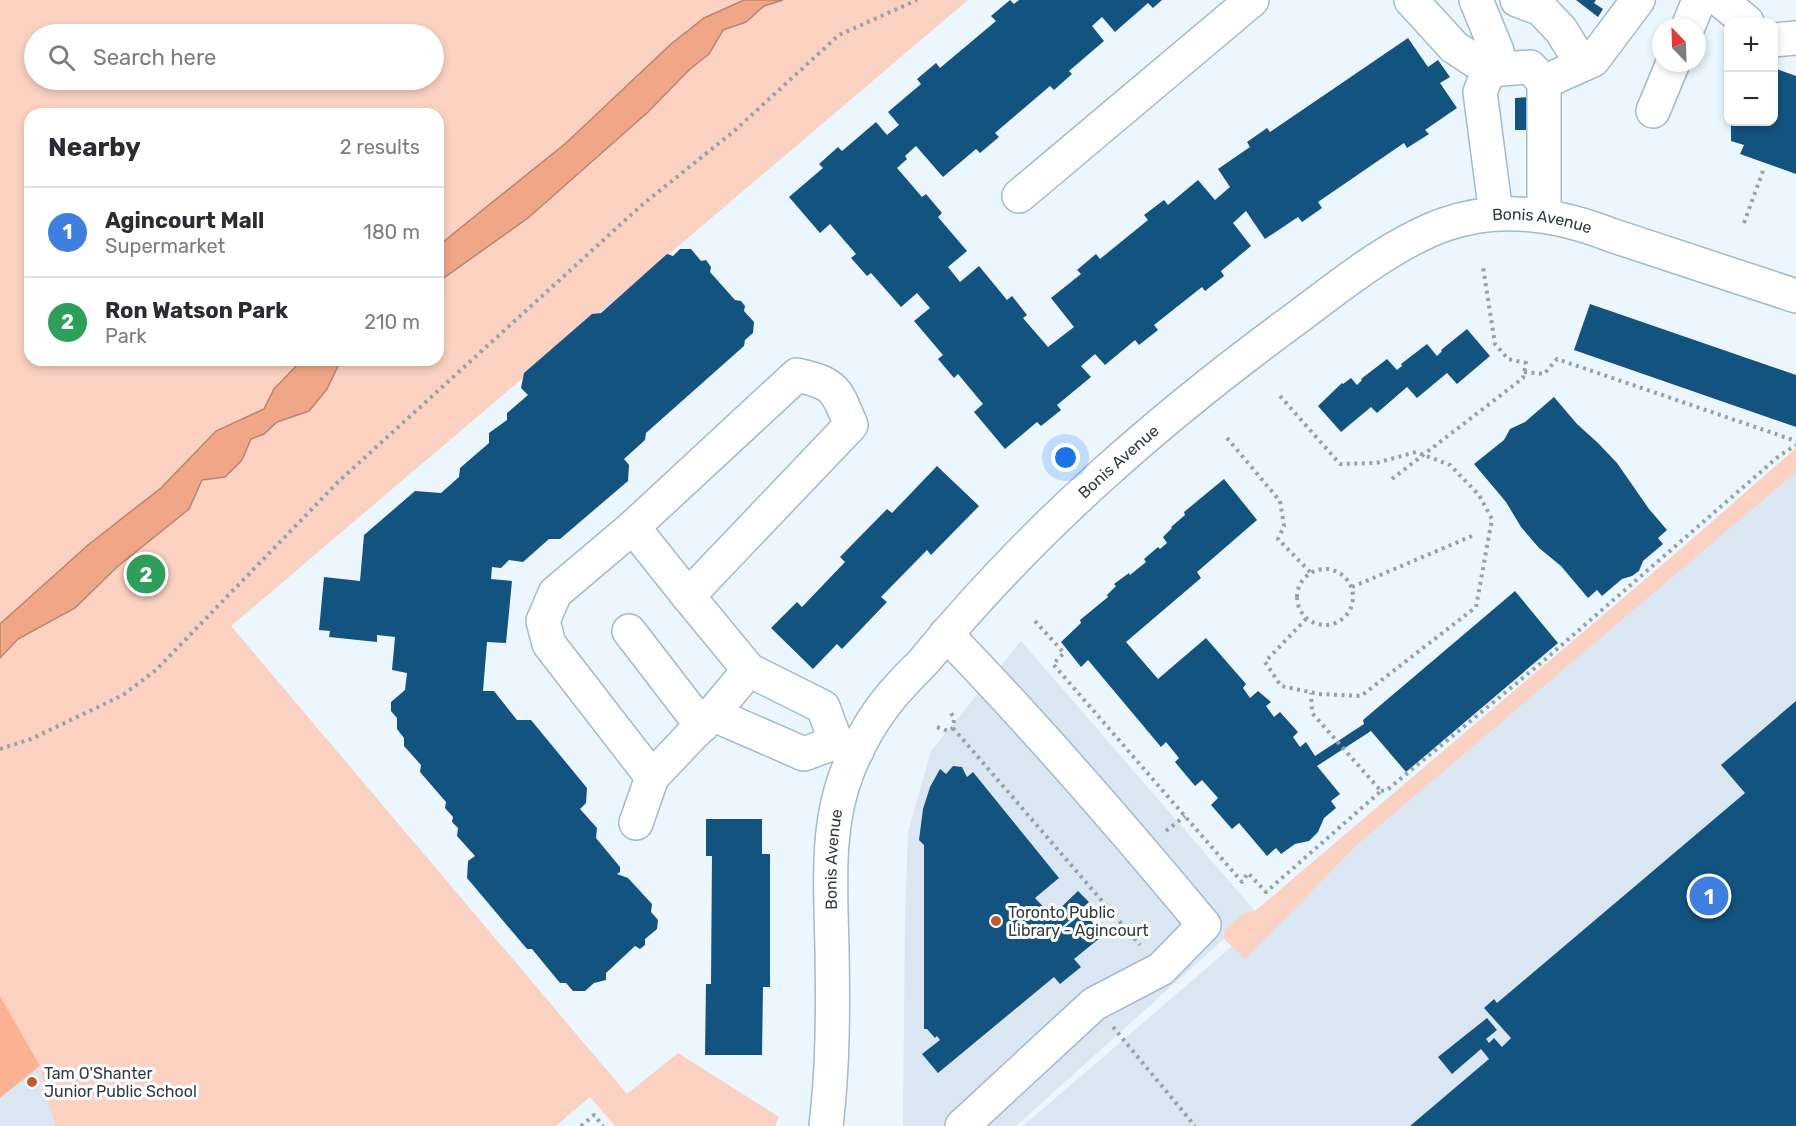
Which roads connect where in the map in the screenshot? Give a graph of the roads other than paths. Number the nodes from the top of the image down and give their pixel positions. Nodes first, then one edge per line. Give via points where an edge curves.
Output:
1 (1252, 0) edge
2 (1411, 0) edge
3 (1512, 0) edge
4 (1517, 0) edge
5 (1638, 0) edge
6 (1699, 0) edge
7 (1720, 0) edge
8 (1478, 5) edge
9 (1692, 18) edge
10 (1742, 18) edge
11 (1796, 38) edge
12 (1778, 40) edge
13 (1582, 64) junction
14 (1489, 70) junction
15 (1669, 72) edge
16 (1544, 82) junction
17 (1653, 111) dead end
18 (1019, 196) dead end
19 (1496, 214) junction
20 (1544, 215) junction
21 (1796, 296) edge
22 (633, 527) junction
23 (688, 596) junction
24 (629, 631) dead end
25 (946, 634) junction
26 (749, 669) junction
27 (707, 720) junction
28 (847, 746) junction
29 (652, 777) junction
30 (636, 823) dead end
31 (826, 1126) edge
32 (962, 1126) edge

1 - 18 street
2 - 14 street via 1454,47
3 - 8 street
4 - 13 street via 1541,9 1561,30
5 - 13 street via 1593,60
6 - 9 street
7 - 10 street
8 - 14 street via 1497,51
11 - 12 street
13 - 16 street
14 - 16 street via 1530,67
14 - 19 street via 1480,92
15 - 17 street
16 - 20 street
19 - 20 street, Bonis Avenue
19 - 25 street, Bonis Avenue via 1450,223 1406,242 1250,352 1086,489
20 - 21 street, Bonis Avenue via 1582,224
22 - 23 street
22 - 23 street via 797,375 821,380 837,393 851,425
22 - 29 street via 555,593 543,621 549,644
23 - 26 street
24 - 27 street
25 - 28 street, Bonis Avenue
25 - 32 street via 1142,850 1204,925 1161,969 1094,1004
26 - 27 street
26 - 28 street via 823,707
27 - 28 street via 804,754
27 - 29 street
28 - 31 street, Bonis Avenue via 846,775 831,852 833,1008
29 - 30 street

